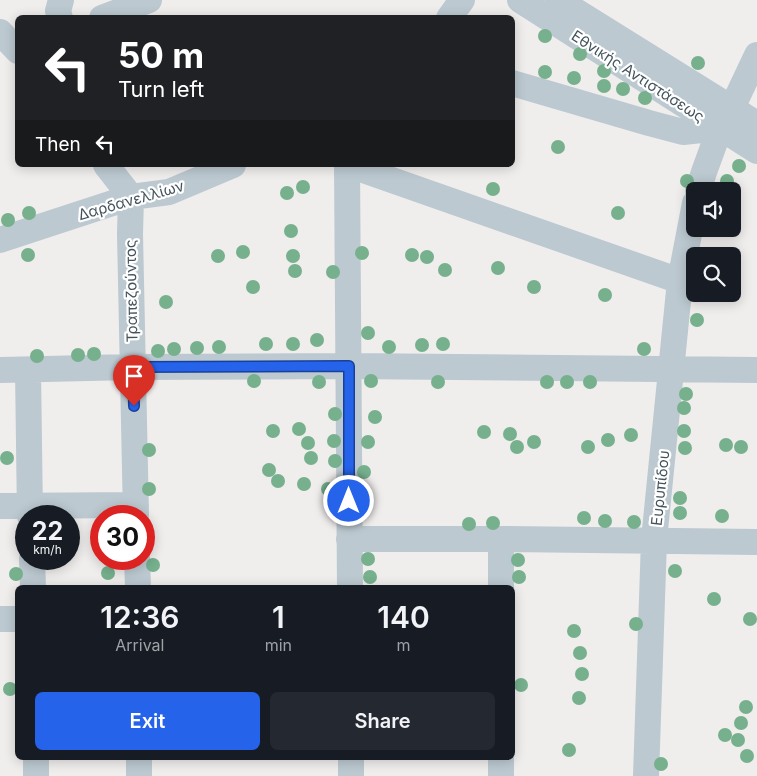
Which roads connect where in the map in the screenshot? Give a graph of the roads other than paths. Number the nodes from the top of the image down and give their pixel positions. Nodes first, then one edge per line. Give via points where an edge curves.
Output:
1 (61, 0) edge
2 (149, 0) edge
3 (462, 0) edge
4 (520, 0) edge
5 (558, 0) edge
6 (59, 15) edge
7 (110, 15) edge
8 (452, 15) edge
9 (757, 54) edge
10 (515, 84) edge
11 (726, 118) junction
12 (757, 124) edge
13 (757, 151) edge
14 (108, 167) edge
15 (228, 167) edge
16 (348, 167) edge
17 (354, 167) edge
18 (701, 182) edge
19 (132, 196) junction
20 (688, 237) edge
21 (0, 240) edge
22 (680, 281) junction
23 (349, 366) junction
24 (133, 367) junction
25 (0, 370) edge
26 (28, 370) junction
27 (672, 370) junction
28 (757, 370) edge
29 (30, 505) edge
30 (136, 505) edge
31 (0, 506) edge
32 (15, 508) edge
33 (349, 539) junction
34 (501, 539) junction
35 (654, 540) junction
36 (757, 542) edge
37 (32, 570) edge
38 (137, 570) edge
39 (33, 585) edge
40 (138, 585) edge
41 (350, 585) edge
42 (501, 585) edge
43 (0, 619) edge
44 (15, 619) edge
45 (36, 760) edge
46 (139, 760) edge
47 (351, 760) edge
48 (501, 760) edge
49 (36, 776) edge
50 (139, 776) edge
51 (351, 776) edge
52 (501, 776) edge
53 (646, 776) edge

1 - 6 street
2 - 7 street
3 - 8 street
4 - 11 street, Εθνικής Αντιστάσεως
5 - 11 street, Εθνικής Αντιστάσεως
9 - 11 street
10 - 11 street via 683,132
11 - 12 street, Εθνικής Αντιστάσεως
11 - 13 street, Εθνικής Αντιστάσεως
11 - 18 street
14 - 19 street
15 - 19 street, Δαρδανελλίων via 169,192
16 - 23 street
17 - 22 street
19 - 21 street, Δαρδανελλίων
19 - 24 street, Τραπεζούντος
20 - 22 street, Ευρυπίδου
22 - 27 street, Ευρυπίδου
23 - 24 street
23 - 27 street
23 - 33 street
24 - 26 street
24 - 30 street, Τραπεζούντος
25 - 26 street
26 - 29 street
27 - 28 street
27 - 35 street, Ευρυπίδου
31 - 32 street
33 - 34 street
33 - 41 street
34 - 35 street
34 - 42 street
35 - 36 street
35 - 53 street, Ευρυπίδου
37 - 39 street
38 - 40 street
43 - 44 street
45 - 49 street
46 - 50 street
47 - 51 street
48 - 52 street

